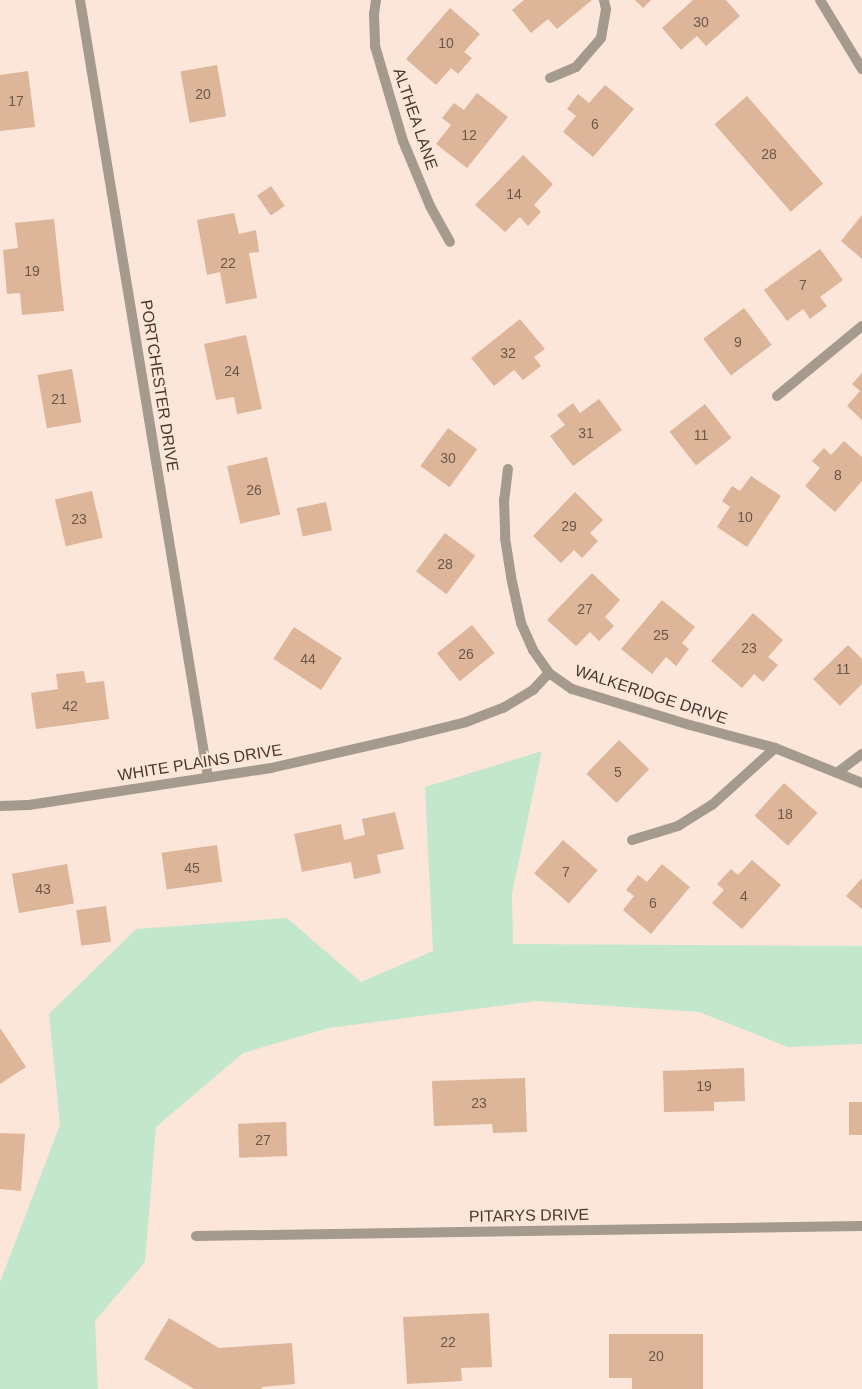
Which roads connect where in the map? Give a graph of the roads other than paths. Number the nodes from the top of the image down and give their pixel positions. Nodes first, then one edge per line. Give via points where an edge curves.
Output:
1 (80, 0) edge
2 (376, 0) edge
3 (604, 0) edge
4 (820, 0) edge
5 (862, 68) edge
6 (550, 78) dead end
7 (450, 242) dead end
8 (862, 326) edge
9 (777, 396) dead end
10 (508, 469) dead end
11 (549, 673) junction
12 (775, 748) junction
13 (862, 754) edge
14 (838, 772) junction
15 (208, 777) junction
16 (862, 782) edge
17 (0, 806) edge
18 (632, 840) dead end
19 (862, 1226) edge
20 (196, 1236) dead end

1 - 15 street, PORTCHESTER DRIVE
2 - 7 street, ALTHEA LANE via 375,46 400,132 430,206
3 - 6 street via 606,9 601,38 576,67
4 - 5 street
8 - 9 street
10 - 11 street, WALKERIDGE DRIVE via 504,500 510,577 522,623 533,650
11 - 12 street, WALKERIDGE DRIVE via 572,689
11 - 15 street, WHITE PLAINS DRIVE via 532,690 503,708 466,722 271,768
12 - 14 street, WALKERIDGE DRIVE
12 - 18 street via 712,806 678,826
13 - 14 street
14 - 16 street, WALKERIDGE DRIVE
15 - 17 street, WHITE PLAINS DRIVE via 29,805
19 - 20 street, PITARYS DRIVE

